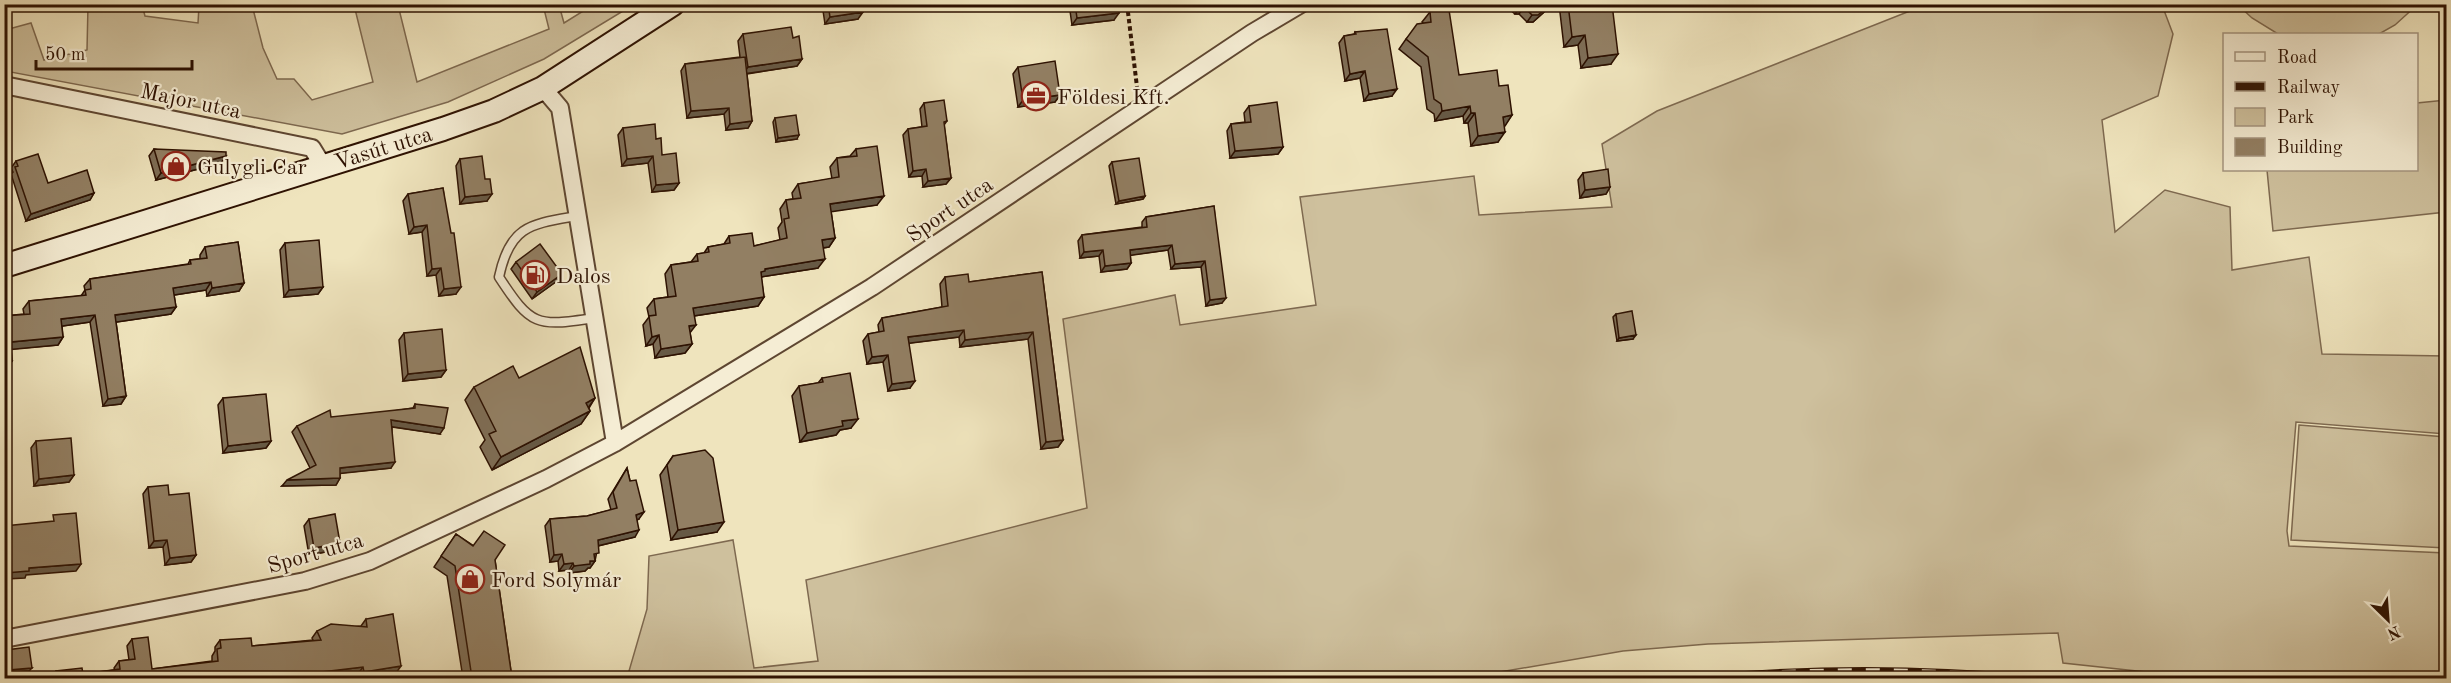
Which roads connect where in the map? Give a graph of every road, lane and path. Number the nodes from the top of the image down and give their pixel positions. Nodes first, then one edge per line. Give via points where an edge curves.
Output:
1 (673, 4) edge
2 (1127, 4) edge
3 (1301, 4) edge
4 (4, 85) edge
5 (543, 88) junction
6 (1144, 107) junction
7 (323, 166) junction
8 (577, 216) junction
9 (4, 266) edge
10 (594, 318) junction
11 (615, 443) junction
12 (4, 639) edge

1 - 5 street, Vasút utca
2 - 6 path via 1139,100
3 - 6 street, Sport utca
4 - 7 street, Major utca via 312,148
5 - 7 street, Vasút utca via 484,115
5 - 8 street via 560,108
6 - 11 street, Sport utca via 872,287
7 - 9 street, Vasút utca
8 - 10 street
8 - 10 lane via 532,224 513,239 499,277 520,308 537,321
10 - 11 street
11 - 12 street, Sport utca via 370,561 305,581

